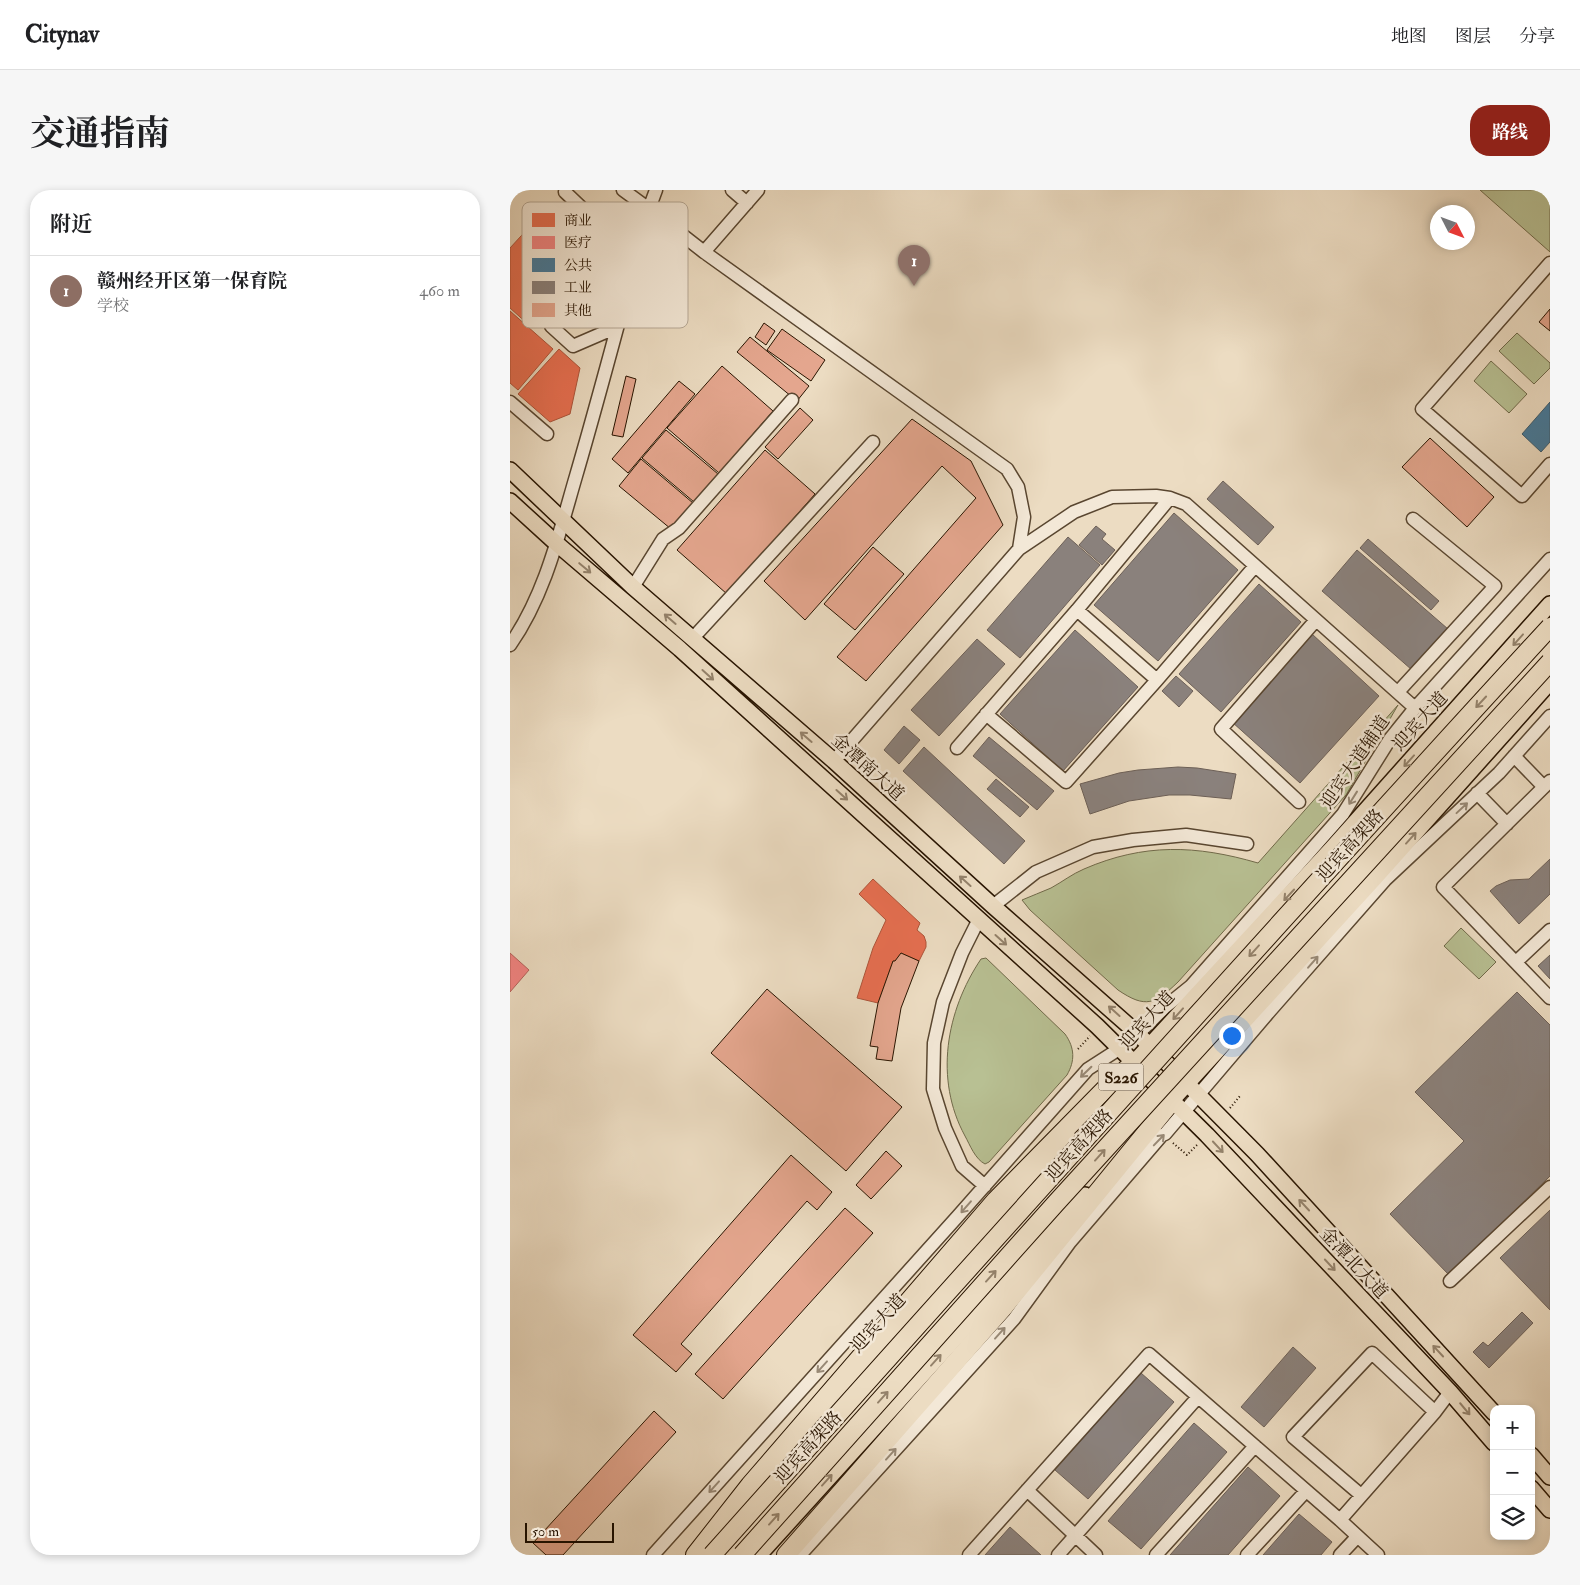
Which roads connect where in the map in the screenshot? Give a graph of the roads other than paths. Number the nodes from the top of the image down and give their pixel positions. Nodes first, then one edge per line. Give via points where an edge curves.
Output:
1 (623, 190) edge
2 (656, 190) edge
3 (732, 190) edge
4 (758, 190) edge
5 (565, 192) dead end
6 (576, 202) edge
7 (640, 202) edge
8 (651, 202) edge
9 (747, 203) junction
10 (688, 239) edge
11 (704, 252) junction
12 (1550, 263) edge
13 (553, 328) edge
14 (614, 328) edge
15 (616, 328) edge
16 (792, 400) dead end
17 (510, 402) edge
18 (547, 434) dead end
19 (873, 442) dead end
20 (1550, 464) edge
21 (510, 470) edge
22 (1170, 498) junction
23 (510, 501) edge
24 (1413, 519) dead end
25 (564, 520) junction
26 (556, 543) junction
27 (1019, 549) junction
28 (1550, 559) edge
29 (1255, 566) junction
30 (633, 587) junction
31 (1550, 604) edge
32 (1077, 610) junction
33 (1316, 620) junction
34 (1550, 627) edge
35 (693, 638) junction
36 (510, 645) edge
37 (1550, 662) edge
38 (1157, 680) junction
39 (1550, 682) edge
40 (1398, 692) junction
41 (1415, 708) junction
42 (986, 714) junction
43 (1550, 716) edge
44 (956, 748) dead end
45 (1514, 756) junction
46 (834, 761) junction
47 (1547, 784) edge
48 (1478, 793) junction
49 (1299, 802) dead end
50 (1507, 824) junction
51 (1247, 844) dead end
52 (993, 906) junction
53 (979, 920) junction
54 (1550, 930) edge
55 (1516, 962) junction
56 (1550, 998) edge
57 (1138, 1034) junction
58 (1150, 1046) junction
59 (1119, 1049) junction
60 (1133, 1063) junction
61 (1193, 1090) junction
62 (1178, 1107) junction
63 (985, 1186) junction
64 (1550, 1187) edge
65 (1450, 1281) dead end
66 (1450, 1392) junction
67 (1198, 1397) junction
68 (1490, 1409) edge
69 (1435, 1412) junction
70 (1490, 1438) edge
71 (1255, 1446) junction
72 (1535, 1460) edge
73 (1550, 1476) edge
74 (1027, 1490) junction
75 (1306, 1491) junction
76 (1535, 1492) edge
77 (1361, 1495) junction
78 (1548, 1505) edge
79 (1340, 1520) junction
80 (1074, 1536) junction
81 (1357, 1537) junction
82 (653, 1555) edge
83 (696, 1555) edge
84 (712, 1555) edge
85 (742, 1555) edge
86 (759, 1555) edge
87 (786, 1555) edge
88 (800, 1555) edge
89 (969, 1555) edge
90 (1058, 1555) edge
91 (1096, 1555) edge
92 (1156, 1555) edge
93 (1247, 1555) edge
94 (1340, 1555) edge
95 (1378, 1555) edge

1 - 7 street
2 - 8 street
3 - 9 street
4 - 9 street
5 - 6 street
9 - 11 street
10 - 11 street
11 - 27 street via 1006,469 1018,487 1024,517
12 - 20 street via 1422,409 1522,496
13 - 14 street via 572,346
15 - 25 street
16 - 30 street via 679,528 663,539
17 - 18 street
19 - 35 street
21 - 25 main road, 金潭南大道
22 - 27 street via 1112,497 1074,512
22 - 29 street via 1186,504
22 - 32 street
23 - 26 main road
24 - 40 street via 1495,586
25 - 26 street
25 - 30 main road, 金潭南大道
26 - 36 street via 543,583
26 -> 53 main road via 680,649
27 - 46 street
28 - 41 street, 迎宾大道辅道
29 - 33 street
29 - 38 street
35 -> 30 main road, 金潭南大道
31 -> 58 main road, 迎宾大道 / S226
32 - 38 street
32 - 42 street
33 - 40 street
33 - 49 street via 1220,729
34 -> 84 highway, 迎宾高架路, bridge via 1360,833
46 -> 35 main road, 金潭南大道
85 -> 37 highway, 迎宾高架路, bridge via 1063,1196
38 - 42 street via 1066,782
61 -> 39 main road via 1218,1049
40 - 41 street
41 -> 57 street, 迎宾大道辅道 via 1390,739 1343,814 1190,986
42 - 44 street
43 - 45 street
45 - 47 street
45 - 48 street
52 -> 46 main road, 金潭南大道
47 - 50 street
48 - 50 street
61 -> 48 street via 1269,1012 1385,880
50 - 55 street via 1442,887
51 - 52 street via 1186,835 1093,848 1036,872
57 -> 52 main road, 金潭南大道
53 -> 59 main road
53 - 63 street via 962,952 944,1002 934,1043 933,1089 945,1128 962,1166
54 - 55 street
55 - 56 street
57 - 58 main road, 金潭南大道
57 - 59 street, 迎宾大道辅道
58 - 60 main road, 迎宾大道 / S226
58 - 61 main road, 金潭南大道
59 - 60 main road
59 -> 63 street, 迎宾大道辅道 via 1088,1069
60 - 62 main road
60 - 83 main road, 迎宾大道 / S226
60 - 83 highway via 996,1200 750,1485
61 - 62 main road
68 -> 61 main road, 金潭北大道 via 1264,1161
62 -> 66 main road, 金潭北大道
86 -> 62 main road
62 - 87 highway
88 -> 62 street via 1014,1319 1070,1242
63 -> 82 street, 迎宾大道辅道
64 - 65 street
66 - 69 street
66 -> 70 main road, 金潭北大道
67 - 71 street
67 - 74 street via 1149,1354
67 - 80 street
69 - 77 street
69 - 77 street via 1372,1353 1294,1437
71 - 75 street
71 - 92 street
72 - 73 main road
74 - 80 street
74 - 89 street
75 - 79 street
75 - 93 street
76 - 78 main road
77 - 79 street
79 - 81 street
80 - 90 street
80 - 91 street
81 - 94 street
81 - 95 street

